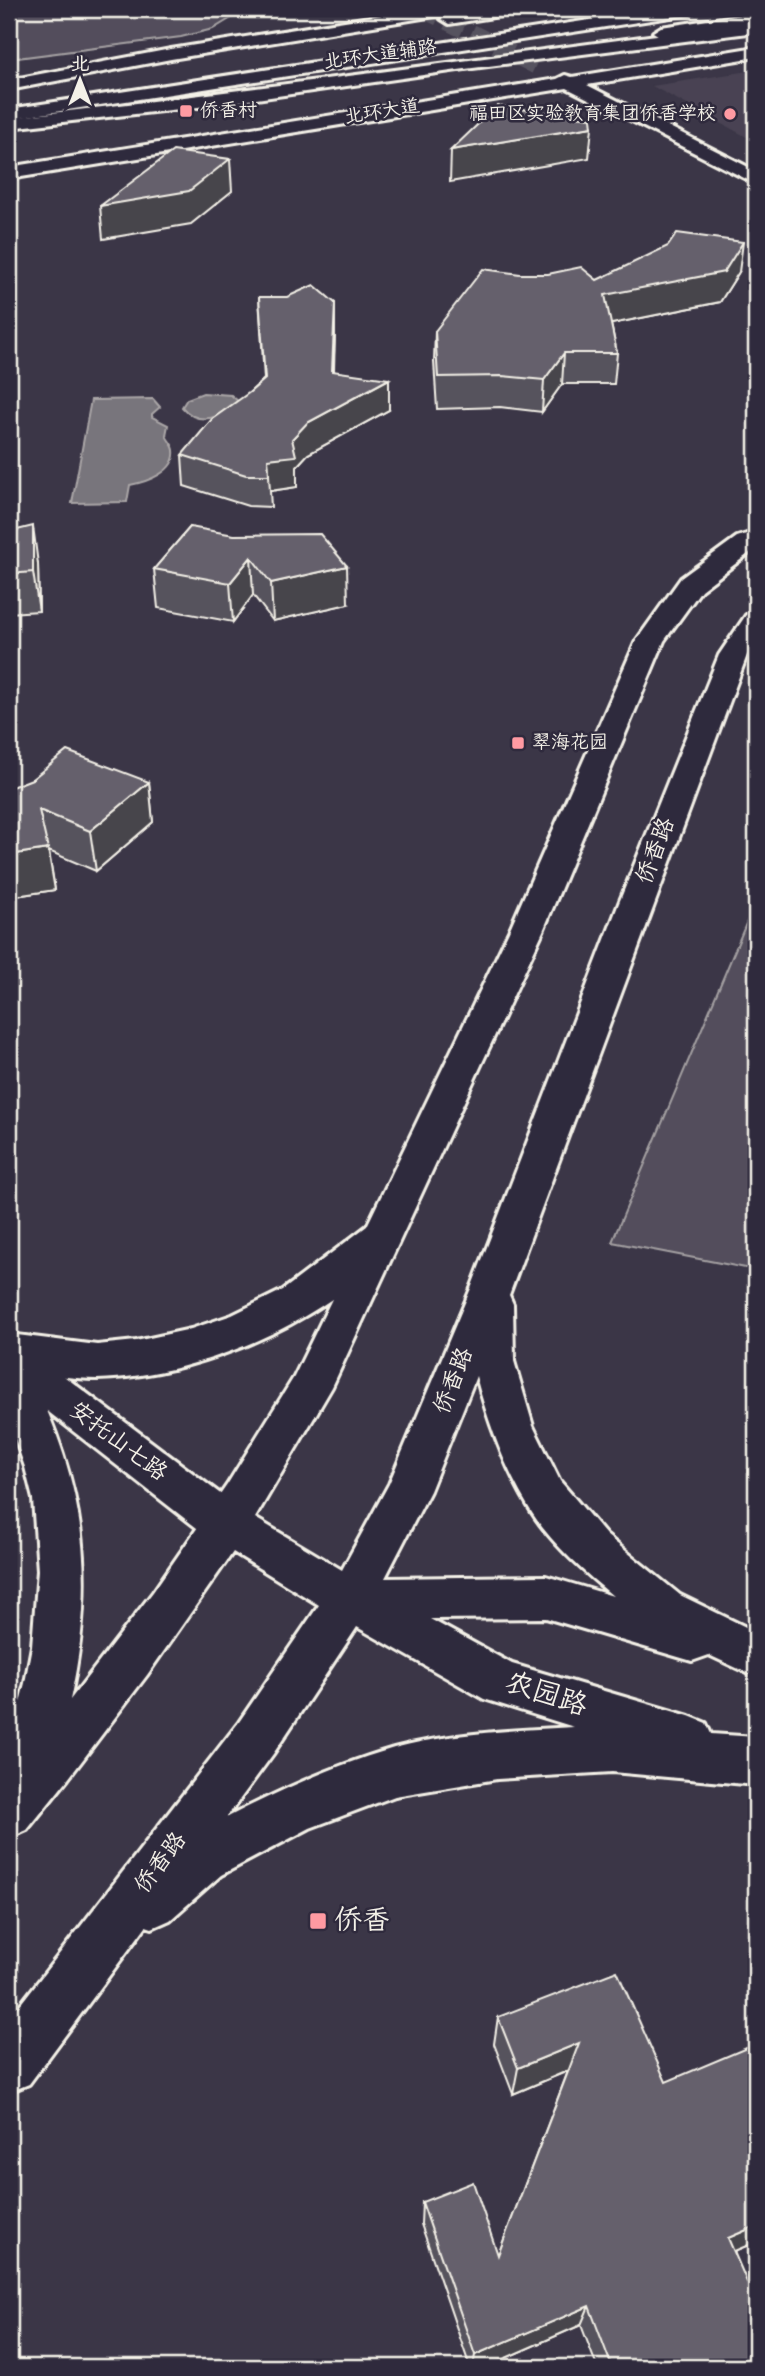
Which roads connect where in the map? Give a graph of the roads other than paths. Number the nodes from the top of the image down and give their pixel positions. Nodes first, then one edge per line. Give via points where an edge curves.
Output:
1 (447, 9) edge
2 (690, 9) edge
3 (519, 13) edge
4 (756, 18) edge
5 (262, 22) dead end
6 (756, 27) edge
7 (432, 31) dead end
8 (325, 46) dead end
9 (756, 52) edge
10 (175, 60) junction
11 (465, 64) junction
12 (543, 69) tunnel mouth
13 (568, 82) junction
14 (9, 85) edge
15 (9, 91) edge
16 (9, 114) edge
17 (9, 123) edge
18 (9, 173) edge
19 (756, 178) edge
20 (756, 539) edge
21 (756, 621) edge
22 (386, 1230) junction
23 (492, 1286) junction
24 (9, 1351) edge
25 (9, 1358) edge
26 (9, 1374) edge
27 (227, 1525) junction
28 (350, 1599) junction
29 (756, 1657) edge
30 (756, 1761) edge
31 (9, 1808) edge
32 (9, 1813) edge
33 (92, 1954) junction
34 (9, 2064) edge

1 - 10 main road, 北环大道辅路
2 - 16 main road
3 - 7 main road
3 - 10 main road
4 - 11 main road
5 - 10 main road
6 - 11 main road, 北环大道辅路
8 - 10 main road
9 - 13 main road, 北环大道
10 - 14 main road, 北环大道辅路
10 - 15 main road
11 - 17 main road, 北环大道辅路 via 207,101
12 - 13 main road
13 - 18 main road, 北环大道
13 - 19 main road
20 - 22 main road via 691,583 650,641 526,931
21 - 23 main road, 侨香路 via 733,654
22 - 24 main road via 318,1288 270,1316 225,1334 173,1350 108,1361
22 - 27 main road via 311,1387
23 - 28 main road, 侨香路 via 408,1491
23 - 29 main road via 494,1361 510,1426 544,1494 590,1549 664,1610
25 - 27 main road, 安托山七路
26 - 31 main road via 38,1435 55,1499 60,1554 50,1683 32,1754
27 - 28 main road, 农园路
27 - 32 main road via 61,1751
28 - 29 main road via 546,1597
28 - 30 main road, 农园路 via 501,1683
28 - 33 main road, 侨香路 via 256,1738
30 - 33 main road via 612,1749 497,1755 395,1772 295,1809 203,1857
33 - 34 main road, 侨香路

